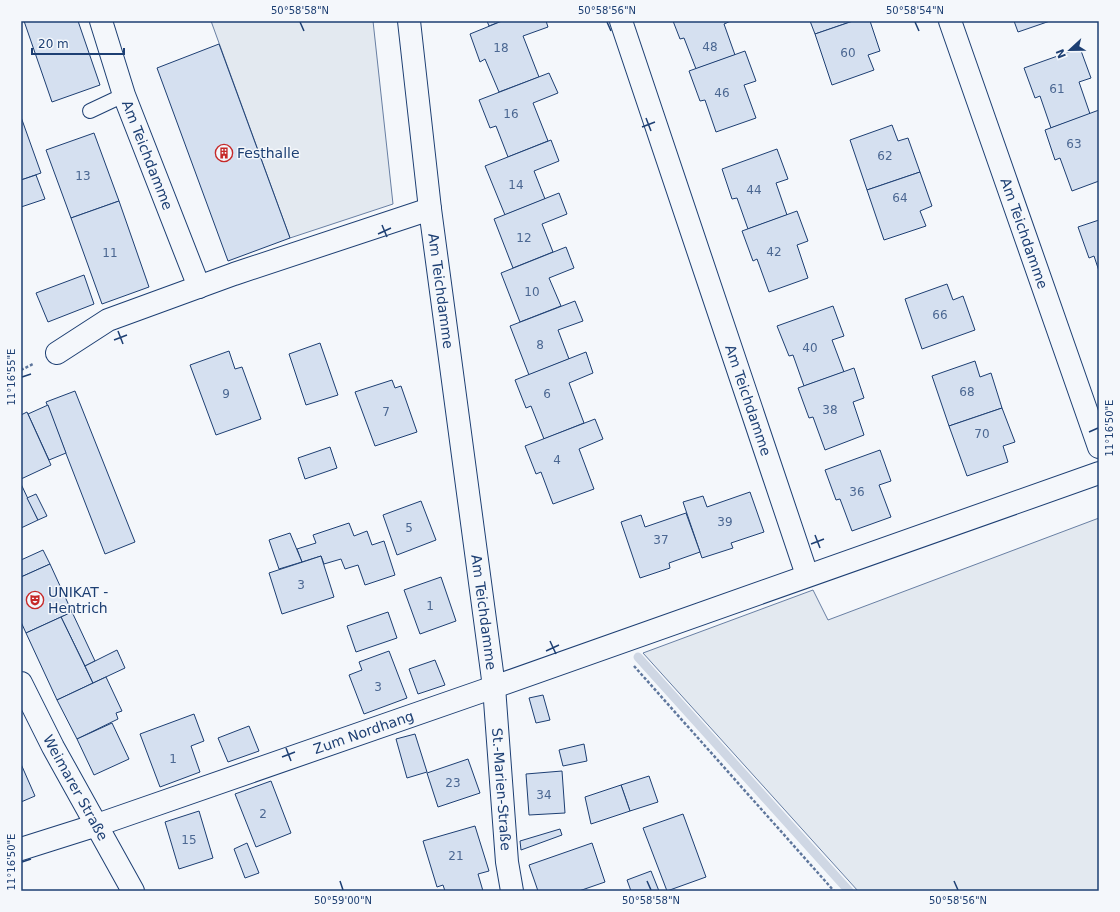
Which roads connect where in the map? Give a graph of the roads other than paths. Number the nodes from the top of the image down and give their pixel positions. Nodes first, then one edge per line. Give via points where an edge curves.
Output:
1 (101, 21) edge
2 (409, 21) edge
3 (620, 21) edge
4 (950, 21) edge
5 (124, 95) junction
6 (90, 111) dead end
7 (430, 209) junction
8 (199, 287) junction
9 (57, 353) dead end
10 (1099, 446) edge
11 (1099, 472) edge
12 (807, 575) junction
13 (21, 683) edge
14 (494, 687) junction
15 (97, 825) junction
16 (21, 849) edge
17 (133, 891) edge
18 (512, 891) edge

1 - 5 street, Am Teichdamme
2 - 7 street, Am Teichdamme
3 - 12 street, Am Teichdamme
4 - 10 street, Am Teichdamme
5 - 6 lane
5 - 8 street, Am Teichdamme
7 - 8 street
7 - 14 street, Am Teichdamme
8 - 9 street via 108,320
11 - 12 street, Am Teichdamme
12 - 14 street, Am Teichdamme
13 - 15 street, Weimarer Straße
14 - 15 street, Zum Nordhang
14 - 18 street, St.-Marien-Straße via 507,862
15 - 16 street, Zum Nordhang
15 - 17 street, Weimarer Straße

